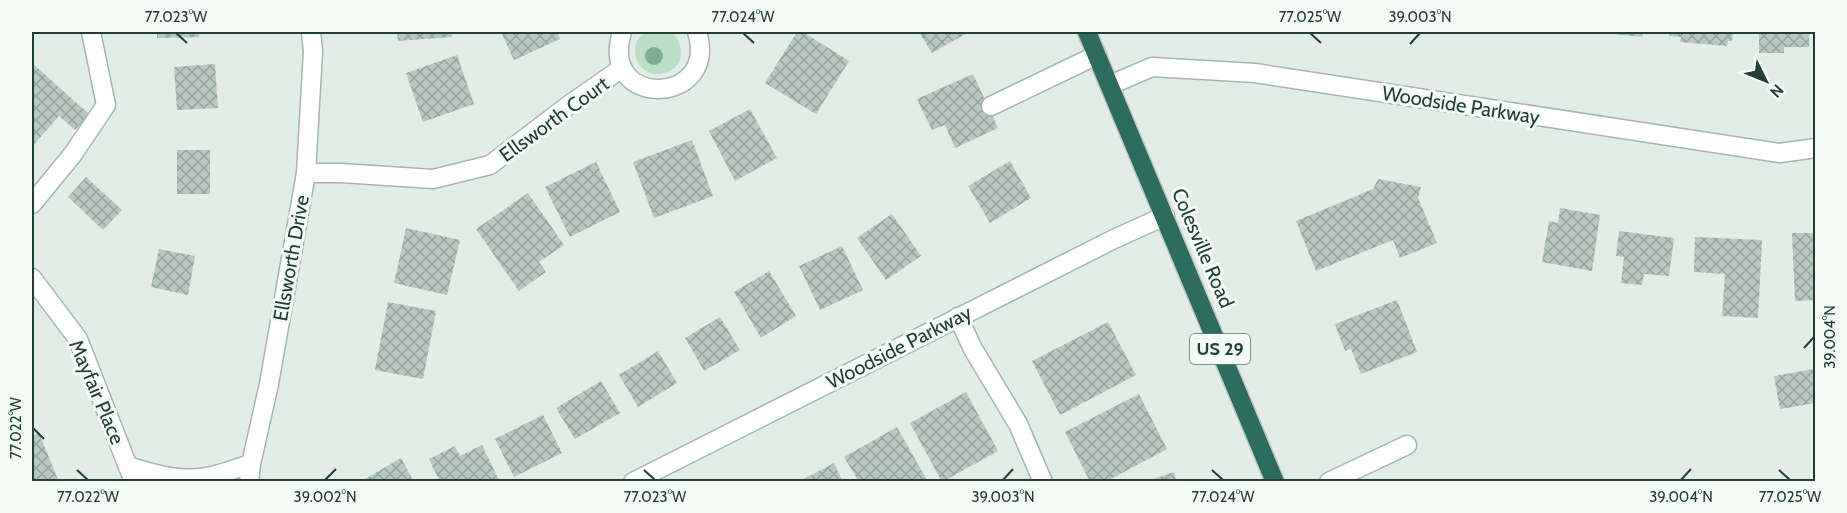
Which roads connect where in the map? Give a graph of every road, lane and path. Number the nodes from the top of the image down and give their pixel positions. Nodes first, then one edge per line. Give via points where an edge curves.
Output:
1 (92, 32) edge
2 (311, 32) edge
3 (622, 32) edge
4 (697, 32) edge
5 (1087, 32) edge
6 (1097, 55) junction
7 (622, 68) junction
8 (1110, 85) junction
9 (991, 106) dead end
10 (1815, 148) edge
11 (306, 173) junction
12 (32, 204) edge
13 (1165, 216) junction
14 (32, 278) edge
15 (958, 317) junction
16 (1407, 445) dead end
17 (250, 473) edge
18 (131, 474) edge
19 (633, 482) edge
20 (1043, 482) edge
21 (1275, 482) edge
22 (1329, 482) edge

1 - 12 street via 106,105
2 - 11 street, Ellsworth Drive
3 - 7 street, Ellsworth Court via 618,56
4 - 7 street, Ellsworth Court via 699,60 693,72 670,89 643,87
5 - 6 highway, Colesville Road / US 29
6 - 8 highway, Colesville Road / US 29
6 - 9 street
7 - 11 street, Ellsworth Court via 490,165 433,179
8 - 10 street, Woodside Parkway via 1152,67 1255,73 1780,153
8 - 13 highway, Colesville Road / US 29
11 - 17 street, Ellsworth Drive
13 - 15 street, Woodside Parkway
13 - 21 highway, Colesville Road / US 29
14 - 18 street, Mayfair Place via 78,339
15 - 19 street, Woodside Parkway
15 - 20 street via 1018,423
16 - 22 street
17 - 18 street via 177,479

